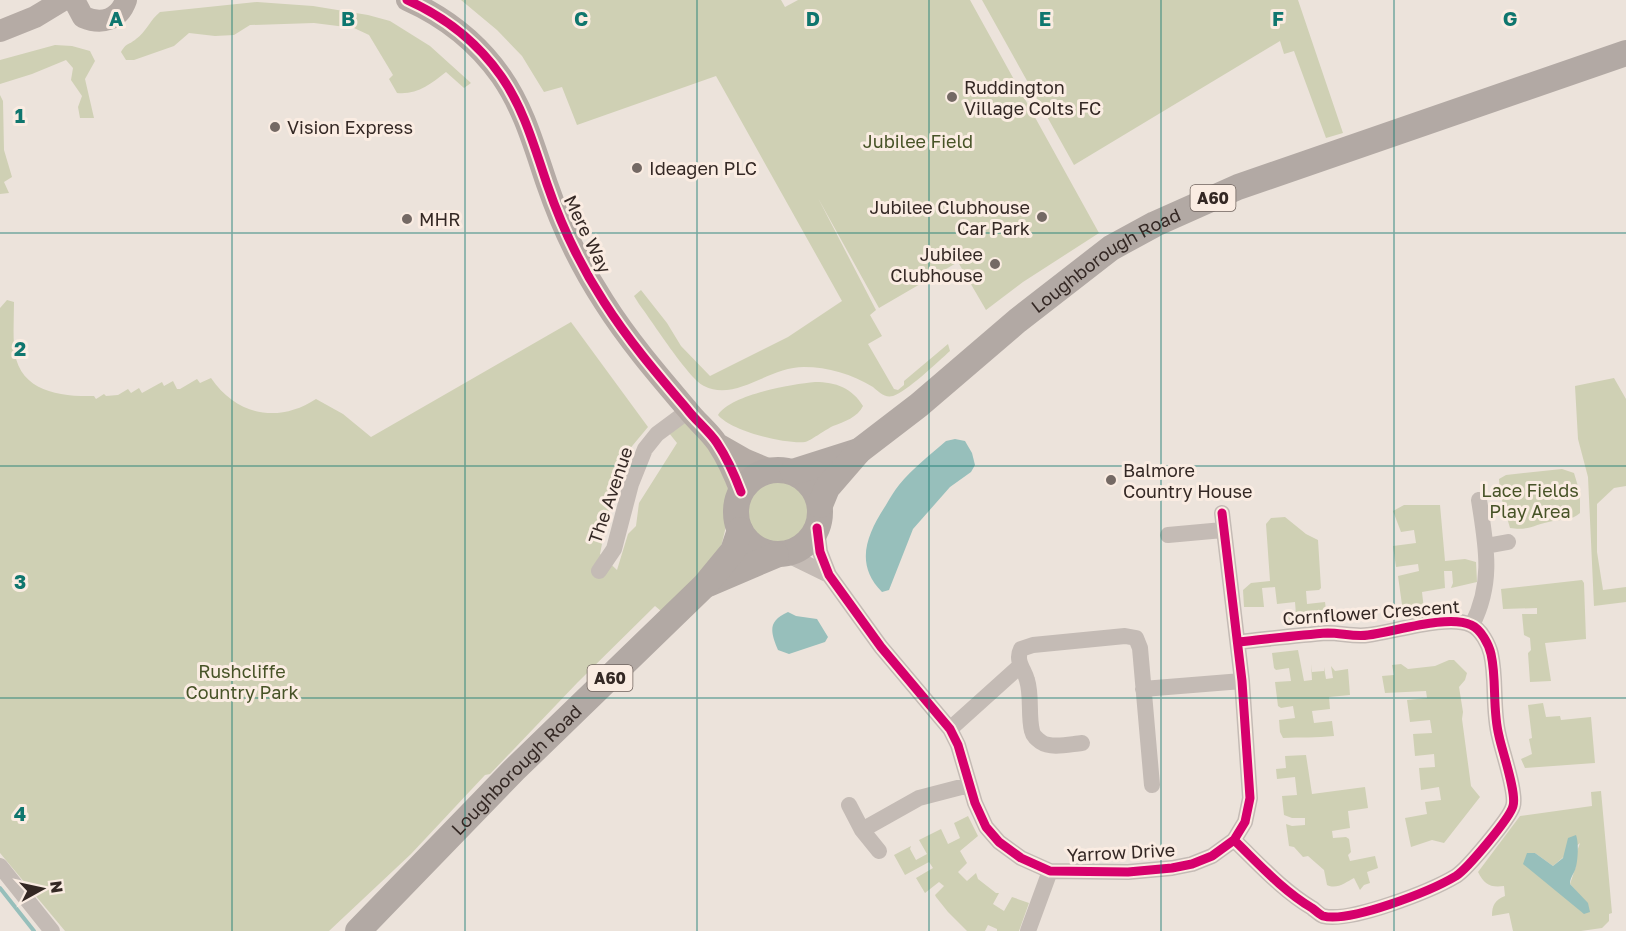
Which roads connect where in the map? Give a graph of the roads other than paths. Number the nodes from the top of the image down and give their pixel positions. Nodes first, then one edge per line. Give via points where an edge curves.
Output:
1 (63, 0) edge
2 (407, 0) edge
3 (127, 1) edge
4 (79, 8) edge
5 (36, 17) junction
6 (0, 31) edge
7 (1626, 53) edge
8 (688, 411) junction
9 (717, 443) junction
10 (859, 451) junction
11 (782, 471) junction
12 (741, 492) junction
13 (1479, 500) dead end
14 (1222, 513) dead end
15 (819, 517) junction
16 (740, 530) junction
17 (1223, 530) junction
18 (1168, 535) dead end
19 (1508, 542) dead end
20 (1486, 546) junction
21 (781, 554) junction
22 (600, 571) dead end
23 (830, 575) junction
24 (705, 585) junction
25 (1472, 625) junction
26 (1238, 642) junction
27 (1020, 666) junction
28 (1242, 681) junction
29 (1143, 689) junction
30 (950, 729) junction
31 (1082, 743) dead end
32 (969, 785) junction
33 (1152, 785) dead end
34 (849, 805) dead end
35 (862, 830) junction
36 (1234, 840) junction
37 (879, 851) dead end
38 (0, 866) edge
39 (1050, 872) junction
40 (52, 931) edge
41 (358, 931) edge
42 (1028, 931) edge

1 - 5 street
2 - 8 street, Mere Way via 463,33 500,75 524,117 573,250 621,326
3 - 4 street via 113,18 104,21 96,21
4 - 5 street
5 - 6 street
7 - 10 main road, Loughborough Road / A60 via 1238,187 1155,224 1111,248 1075,275
8 - 9 street, Mere Way
8 - 22 street, The Avenue via 645,448 614,549
9 - 11 street, Mere Way via 746,460
9 - 12 street, Mere Way
10 - 11 main road, Loughborough Road / A60
10 - 15 main road, Loughborough Road / A60 via 827,488
11 - 12 main road, A60 via 758,475
11 - 15 main road via 807,481 816,494
12 - 16 main road, A60 via 736,505
13 - 20 street
14 - 17 street, Yarrow Drive
15 - 21 main road, A60 via 805,544
15 - 23 street, Yarrow Drive via 820,552
16 - 21 main road via 761,551
16 - 24 main road, Loughborough Road / A60 via 733,550
17 - 18 street
17 - 26 street, Yarrow Drive
19 - 20 street
20 - 25 street via 1487,581
21 - 23 street
21 - 24 main road, Loughborough Road / A60
23 - 30 street, Yarrow Drive via 880,647
24 - 41 main road, Loughborough Road / A60 via 514,770
25 - 26 street, Cornflower Crescent via 1454,622 1367,635 1315,634
25 - 36 street, Cornflower Crescent via 1491,654 1496,721 1514,803 1457,875 1347,917 1324,916 1282,887
26 - 28 street, Yarrow Drive
27 - 29 street via 1018,655 1026,646 1132,636 1139,642
27 - 30 street
27 - 31 street via 1028,683 1035,738 1049,746
28 - 29 street
28 - 36 street, Yarrow Drive via 1251,798 1245,822
29 - 33 street
30 - 32 street, Yarrow Drive
32 - 35 street via 919,798
32 - 39 street, Yarrow Drive via 986,827 1002,846
34 - 35 street
35 - 37 street
36 - 39 street, Yarrow Drive via 1212,856 1172,875
38 - 40 street
39 - 42 street

